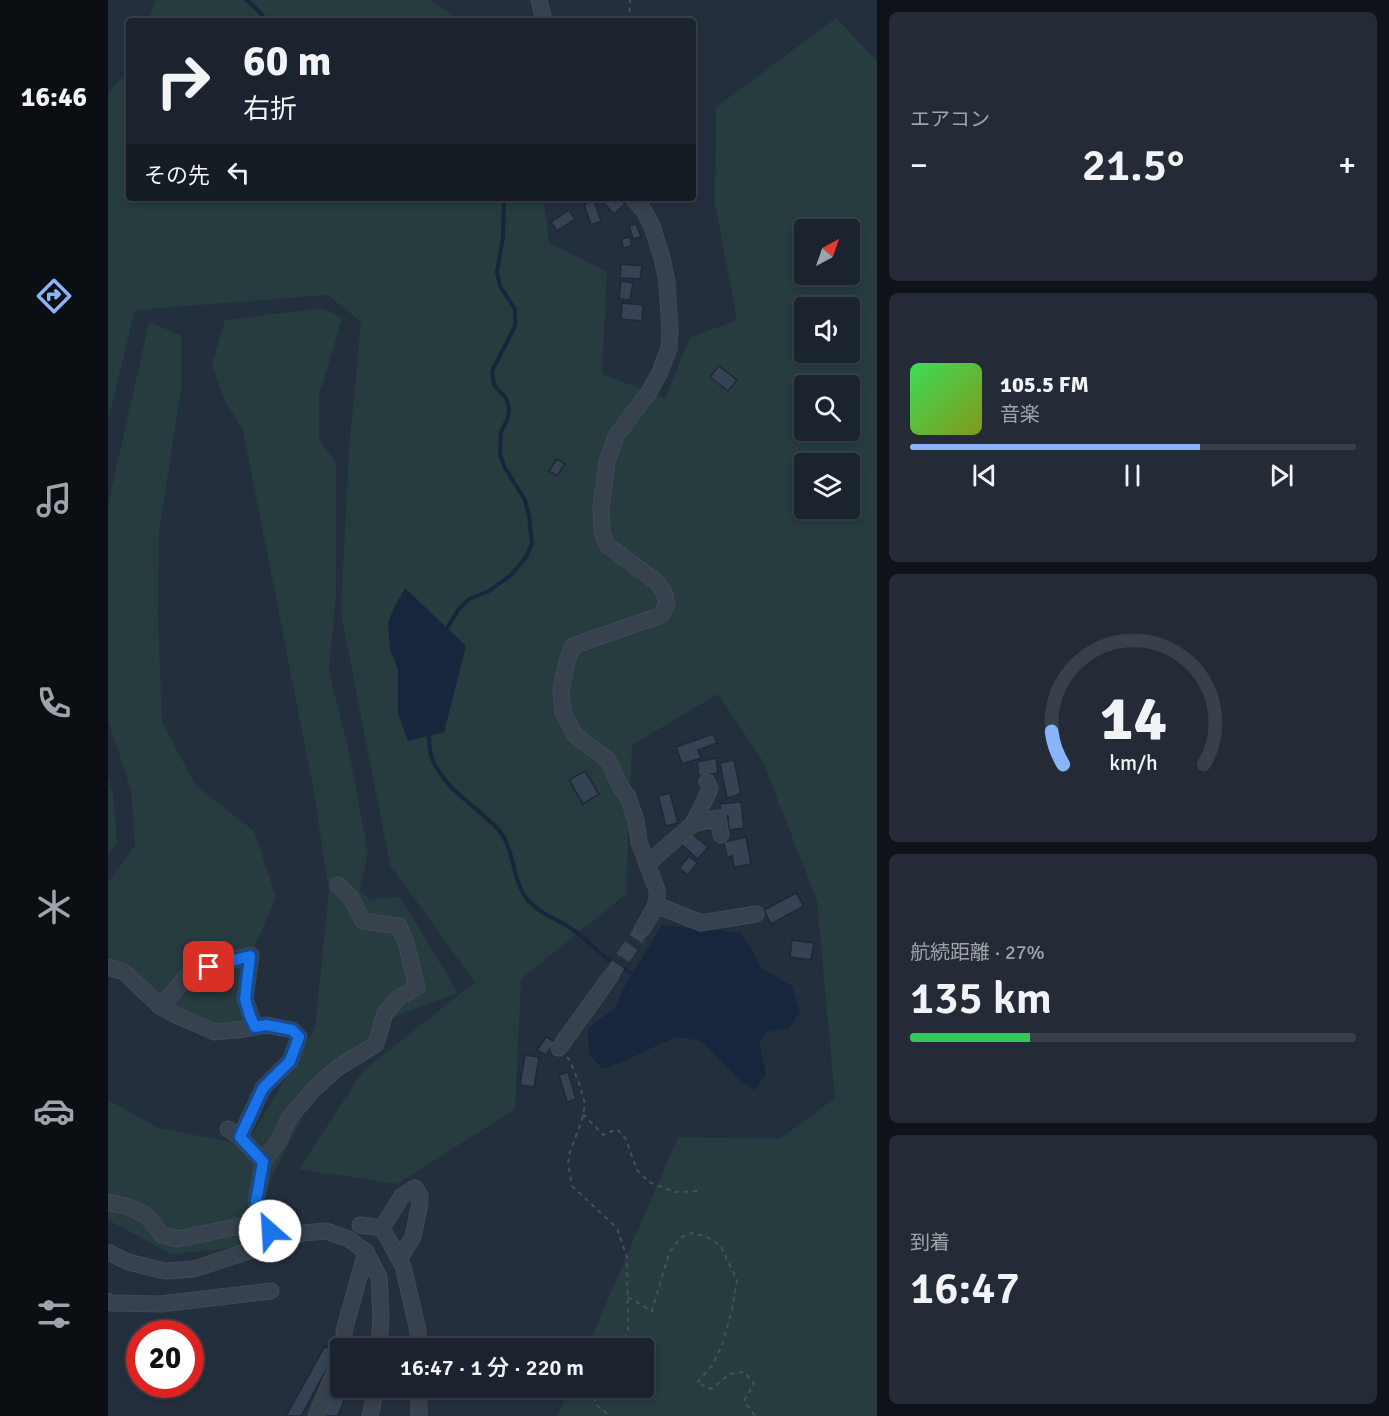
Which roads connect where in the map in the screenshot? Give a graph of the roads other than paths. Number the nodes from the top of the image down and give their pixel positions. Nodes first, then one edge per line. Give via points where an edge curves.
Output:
1 (539, 0) edge
2 (543, 18) edge
3 (636, 201) edge
4 (707, 783) dead end
5 (693, 824) junction
6 (721, 836) dead end
7 (647, 864) junction
8 (338, 885) dead end
9 (656, 905) junction
10 (756, 914) dead end
11 (643, 928) tunnel mouth
12 (108, 967) edge
13 (610, 977) tunnel mouth
14 (162, 1007) junction
15 (255, 1027) junction
16 (559, 1047) road end
17 (263, 1162) junction
18 (108, 1202) edge
19 (261, 1222) junction
20 (360, 1225) dead end
21 (382, 1228) junction
22 (280, 1240) junction
23 (108, 1252) edge
24 (366, 1252) junction
25 (399, 1258) junction
26 (271, 1291) dead end
27 (108, 1301) edge
28 (344, 1338) edge
29 (380, 1338) edge
30 (418, 1338) edge
31 (330, 1383) edge
32 (374, 1398) edge
33 (419, 1398) edge
34 (316, 1416) edge
35 (370, 1416) edge
36 (419, 1416) edge

1 - 2 street
3 - 7 street via 652,226 662,258 667,282 669,348 649,392 613,444 601,508 602,532 607,545 657,582 667,604 661,615 573,646 561,690 563,712 575,735 608,760 628,797
4 - 5 street via 710,789
5 - 6 street via 718,818
5 - 7 street
7 - 9 street via 657,890
8 - 17 street via 351,898 363,921 399,926 417,987 398,998 385,1013 376,1044 336,1069 313,1090 289,1118
9 - 10 street via 701,923
9 - 11 street
12 - 14 street via 124,972
13 - 16 street
14 - 15 street via 215,1032
14 - 15 street via 189,973 250,956 245,999
15 - 17 street via 292,1030 299,1037 290,1061 263,1088 234,1133
17 - 19 street via 256,1202
18 - 19 street via 146,1215 162,1234 177,1239
19 - 22 street
20 - 21 street
21 - 25 street
21 - 25 street via 402,1196 415,1188 420,1196 413,1237
22 - 23 street via 194,1269 174,1271 128,1262
22 - 24 street via 326,1231 349,1239
24 - 28 street
24 - 29 street via 379,1277
25 - 30 street
26 - 27 street via 161,1304
31 - 34 street
32 - 35 street
33 - 36 street

